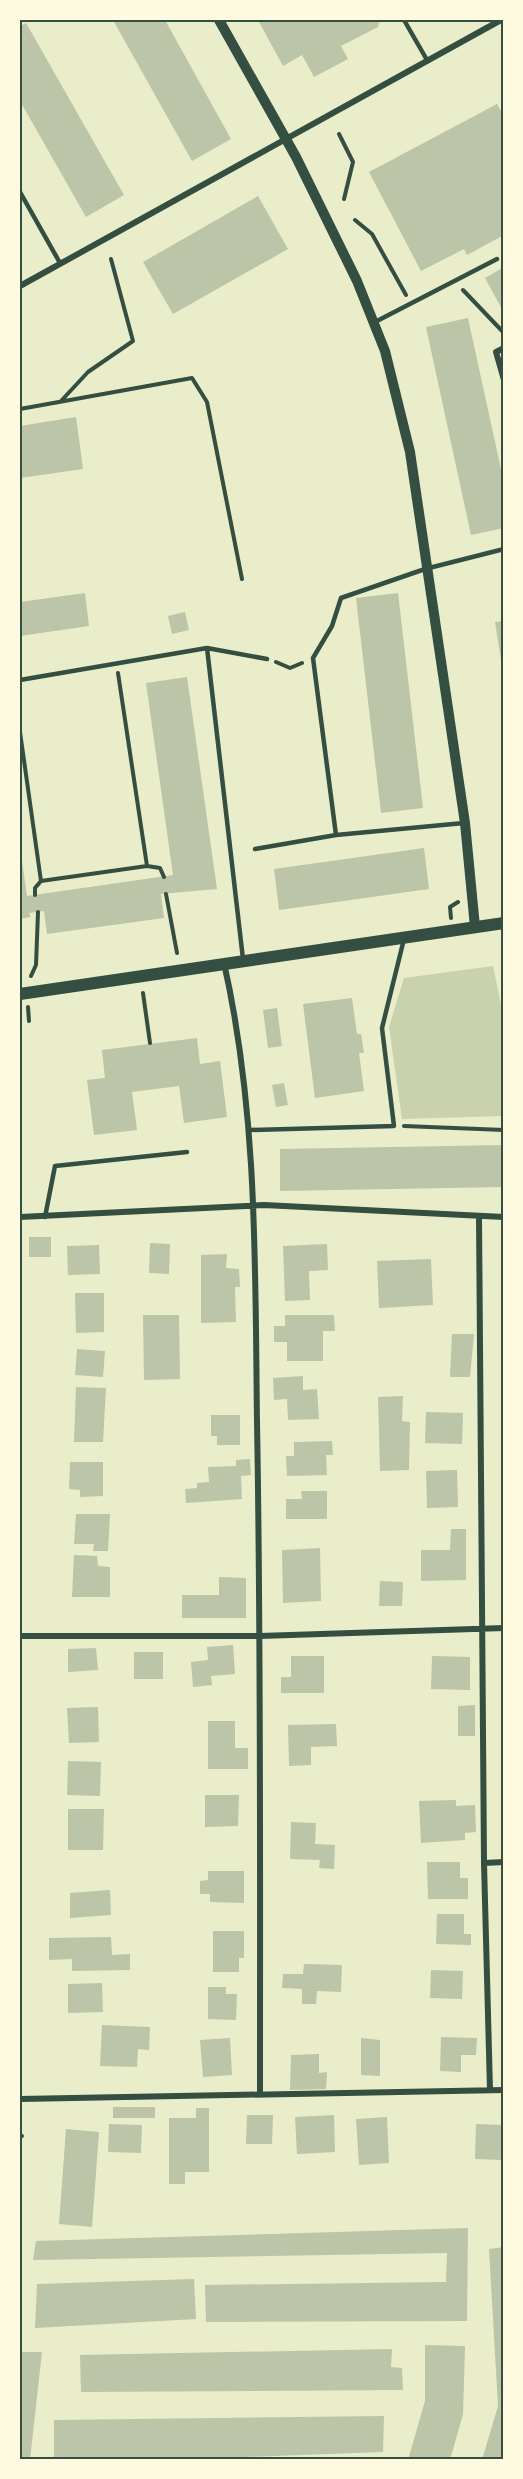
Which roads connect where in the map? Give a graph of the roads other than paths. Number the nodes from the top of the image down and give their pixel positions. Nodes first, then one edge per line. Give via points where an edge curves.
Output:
1 (219, 20) edge
2 (404, 20) edge
3 (501, 20) edge
4 (427, 60) junction
5 (287, 139) junction
6 (20, 192) edge
7 (497, 259) dead end
8 (60, 263) junction
9 (20, 286) edge
10 (375, 322) junction
11 (504, 348) edge
12 (504, 380) edge
13 (504, 549) edge
14 (425, 569) junction
15 (207, 648) junction
16 (267, 659) road end
17 (20, 680) edge
18 (465, 822) junction
19 (336, 835) junction
20 (255, 849) dead end
21 (504, 923) edge
22 (475, 927) junction
23 (404, 939) junction
24 (243, 960) junction
25 (224, 963) junction
26 (20, 994) edge
27 (250, 1130) junction
28 (187, 1152) dead end
29 (254, 1206) junction
30 (20, 1216) edge
31 (479, 1216) junction
32 (504, 1216) edge
33 (45, 1217) junction
34 (484, 1628) junction
35 (504, 1628) edge
36 (261, 1635) junction
37 (20, 1636) edge
38 (504, 1862) edge
39 (484, 1863) junction
40 (490, 2090) junction
41 (504, 2090) edge
42 (260, 2094) junction
43 (20, 2099) edge

1 - 5 street
2 - 4 lane
3 - 4 street
4 - 5 street
5 - 8 street
5 - 10 street
6 - 8 lane
7 - 10 lane
8 - 9 street
10 - 14 street via 410,452
11 - 12 street via 496,352
13 - 14 lane
14 - 18 street
14 - 19 lane via 341,597 332,626 313,658
15 - 16 lane
15 - 17 lane
15 - 24 lane
18 - 19 lane
18 - 22 street
19 - 20 lane
21 - 22 main road
22 - 23 main road
23 - 24 main road
23 - 27 lane via 382,1028 394,1126
24 - 25 main road
25 - 26 main road
25 - 27 street
27 - 29 street
28 - 33 lane via 55,1166
29 - 31 street
29 - 33 street
29 - 36 street
30 - 33 street
31 - 32 street
31 - 34 street
34 - 35 street
34 - 36 street
34 - 39 street
36 - 37 street
36 - 42 street
38 - 39 street
39 - 40 street
40 - 41 street
40 - 42 street
42 - 43 street

